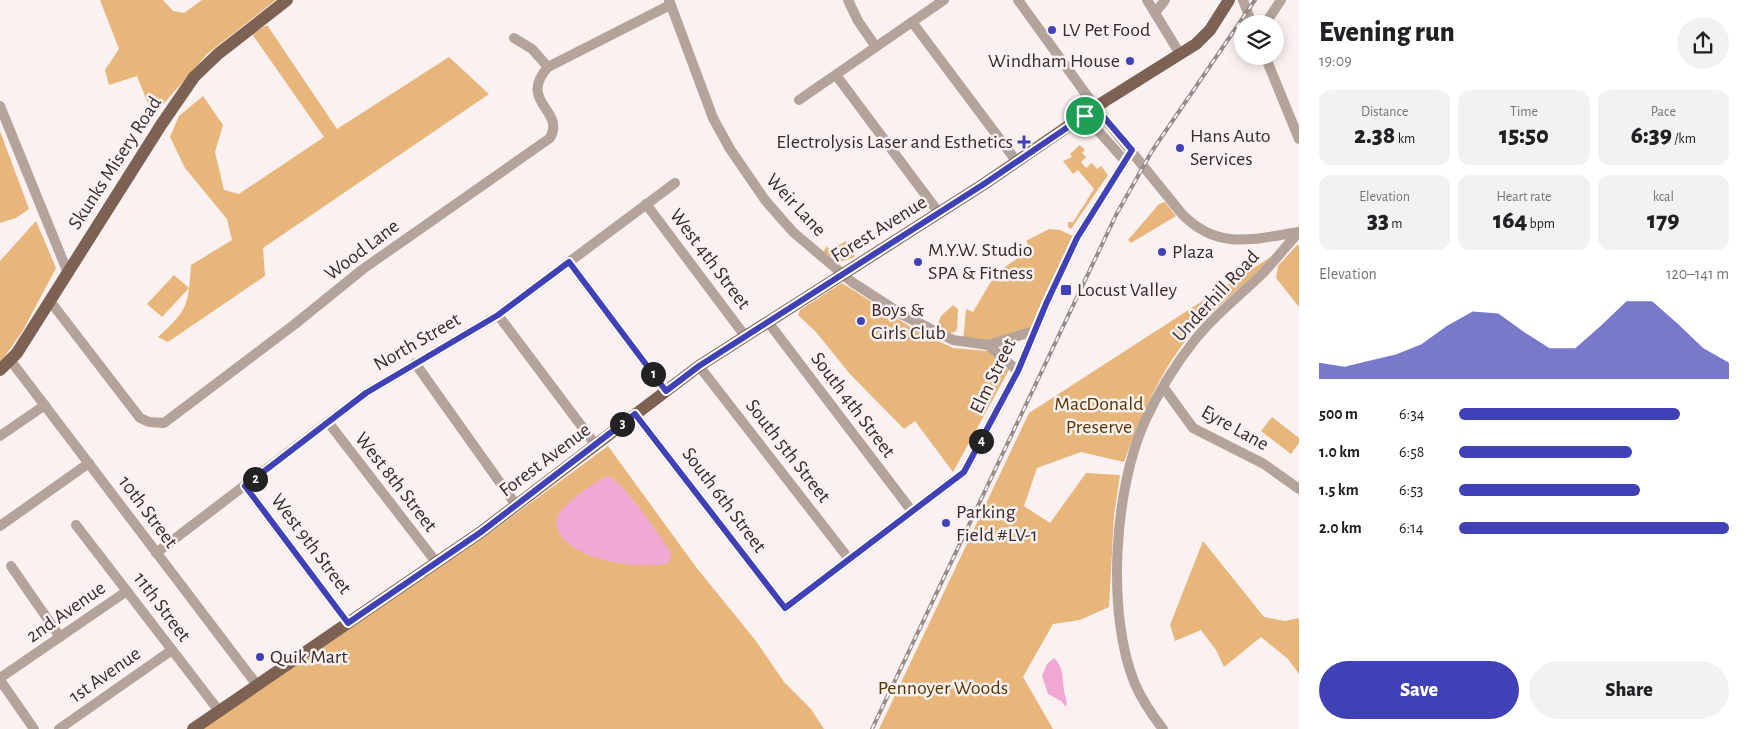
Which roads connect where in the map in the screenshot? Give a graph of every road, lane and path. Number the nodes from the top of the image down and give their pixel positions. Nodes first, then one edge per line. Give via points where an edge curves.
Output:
1 (287, 0) edge
2 (848, 0) edge
3 (944, 0) edge
4 (1018, 0) edge
5 (1147, 0) edge
6 (1164, 0) edge
7 (1229, 0) edge
8 (1243, 0) edge
9 (1281, 0) edge
10 (670, 2) edge
11 (1155, 13) junction
12 (1249, 15) edge
13 (1271, 15) edge
14 (912, 22) junction
15 (514, 38) dead end
16 (876, 47) junction
17 (1180, 54) junction
18 (1268, 65) edge
19 (548, 67) junction
20 (836, 75) junction
21 (799, 100) dead end
22 (0, 106) edge
23 (1096, 108) junction
24 (1085, 116) junction
25 (1299, 139) edge
26 (1132, 150) junction
27 (1125, 161) junction
28 (1017, 162) junction
29 (675, 183) dead end
30 (646, 204) junction
31 (939, 213) junction
32 (1299, 232) edge
33 (569, 262) junction
34 (68, 273) junction
35 (843, 274) junction
36 (50, 301) junction
37 (498, 315) junction
38 (768, 322) junction
39 (1034, 330) junction
40 (745, 336) junction
41 (988, 345) junction
42 (11, 360) junction
43 (415, 363) junction
44 (699, 366) junction
45 (0, 370) edge
46 (1018, 371) junction
47 (1164, 388) junction
48 (666, 391) junction
49 (45, 405) junction
50 (635, 414) junction
51 (328, 422) junction
52 (0, 436) edge
53 (595, 444) junction
54 (89, 463) junction
55 (245, 486) junction
56 (1299, 489) edge
57 (516, 505) junction
58 (911, 510) junction
59 (76, 525) dead end
60 (0, 526) edge
61 (156, 553) junction
62 (849, 559) junction
63 (436, 562) junction
64 (11, 566) dead end
65 (127, 591) junction
66 (785, 608) joint
67 (348, 623) junction
68 (60, 637) junction
69 (172, 650) junction
70 (0, 679) edge
71 (257, 685) junction
72 (219, 711) junction
73 (34, 729) edge
74 (58, 729) edge
75 (193, 729) edge
76 (1162, 729) edge

1 - 34 main road, Skunks Misery Road via 194,77
2 - 16 street
3 - 14 street
4 - 23 street
5 - 11 street
6 - 11 street
7 - 17 main road, Forest Avenue via 1203,38
8 - 12 street
9 - 13 street
10 - 19 street
10 - 35 street, Weir Lane via 713,118 743,170 793,232
11 - 17 street
14 - 16 street
14 - 28 street
15 - 19 street via 532,49
16 - 20 street
17 - 23 main road, Forest Avenue
18 - 25 street
19 - 36 street, Wood Lane via 536,85 553,124 547,141 363,269 164,423 140,418
20 - 21 street
20 - 31 street
22 - 34 street
23 - 24 main road, Forest Avenue
23 - 26 street
24 - 27 street
24 - 28 main road, Forest Avenue
26 - 27 street, Elm Street
26 - 32 street via 1182,214 1211,235 1240,241
27 - 39 street, Elm Street via 1077,238
28 - 31 main road, Forest Avenue
29 - 30 street, North Street
30 - 33 street, North Street
30 - 40 street, West 4th Street
31 - 35 main road, Forest Avenue
32 - 47 street, Underhill Road via 1265,271 1204,330 1176,366
33 - 37 street, North Street
33 - 48 street
34 - 36 main road, Skunks Misery Road
35 - 38 main road, Forest Avenue
35 - 41 street, Weir Lane via 903,315 953,340
36 - 42 main road, Skunks Misery Road
37 - 43 street, North Street
37 - 53 street
38 - 40 main road, Forest Avenue
38 - 58 street, South 4th Street
39 - 41 street, Weir Lane
39 - 46 street, Elm Street
40 - 44 main road, Forest Avenue
41 - 46 street
42 - 45 main road, Skunks Misery Road
42 - 49 street, 10th Street
43 - 51 street, North Street via 373,388
43 - 57 street
44 - 48 main road, Forest Avenue
44 - 62 street, South 5th Street
46 - 58 street, Elm Street via 964,472
47 - 56 street, Eyre Lane via 1193,428 1256,460
47 - 76 street, Underhill Road via 1145,422 1132,458 1121,515 1117,562 1122,638 1128,664 1135,684
48 - 50 main road, Forest Avenue
49 - 52 street
49 - 54 street, 10th Street
50 - 53 main road, Forest Avenue
50 - 66 street, South 6th Street
51 - 55 street, North Street
51 - 63 street, West 8th Street
53 - 57 main road, Forest Avenue
54 - 60 street
54 - 61 street, 10th Street
55 - 61 street, North Street
55 - 67 street, West 9th Street
57 - 63 main road, Forest Avenue
58 - 62 street, Elm Street
59 - 65 street, 11th Street
61 - 71 street, 10th Street
62 - 66 street, Elm Street
63 - 67 main road, Forest Avenue
64 - 68 street
65 - 68 street, 2nd Avenue
65 - 69 street, 11th Street
67 - 71 main road, Forest Avenue
68 - 70 street, 2nd Avenue
69 - 72 street, 11th Street
69 - 74 street, 1st Avenue
70 - 73 street
71 - 72 main road, Forest Avenue
72 - 75 main road, Forest Avenue

